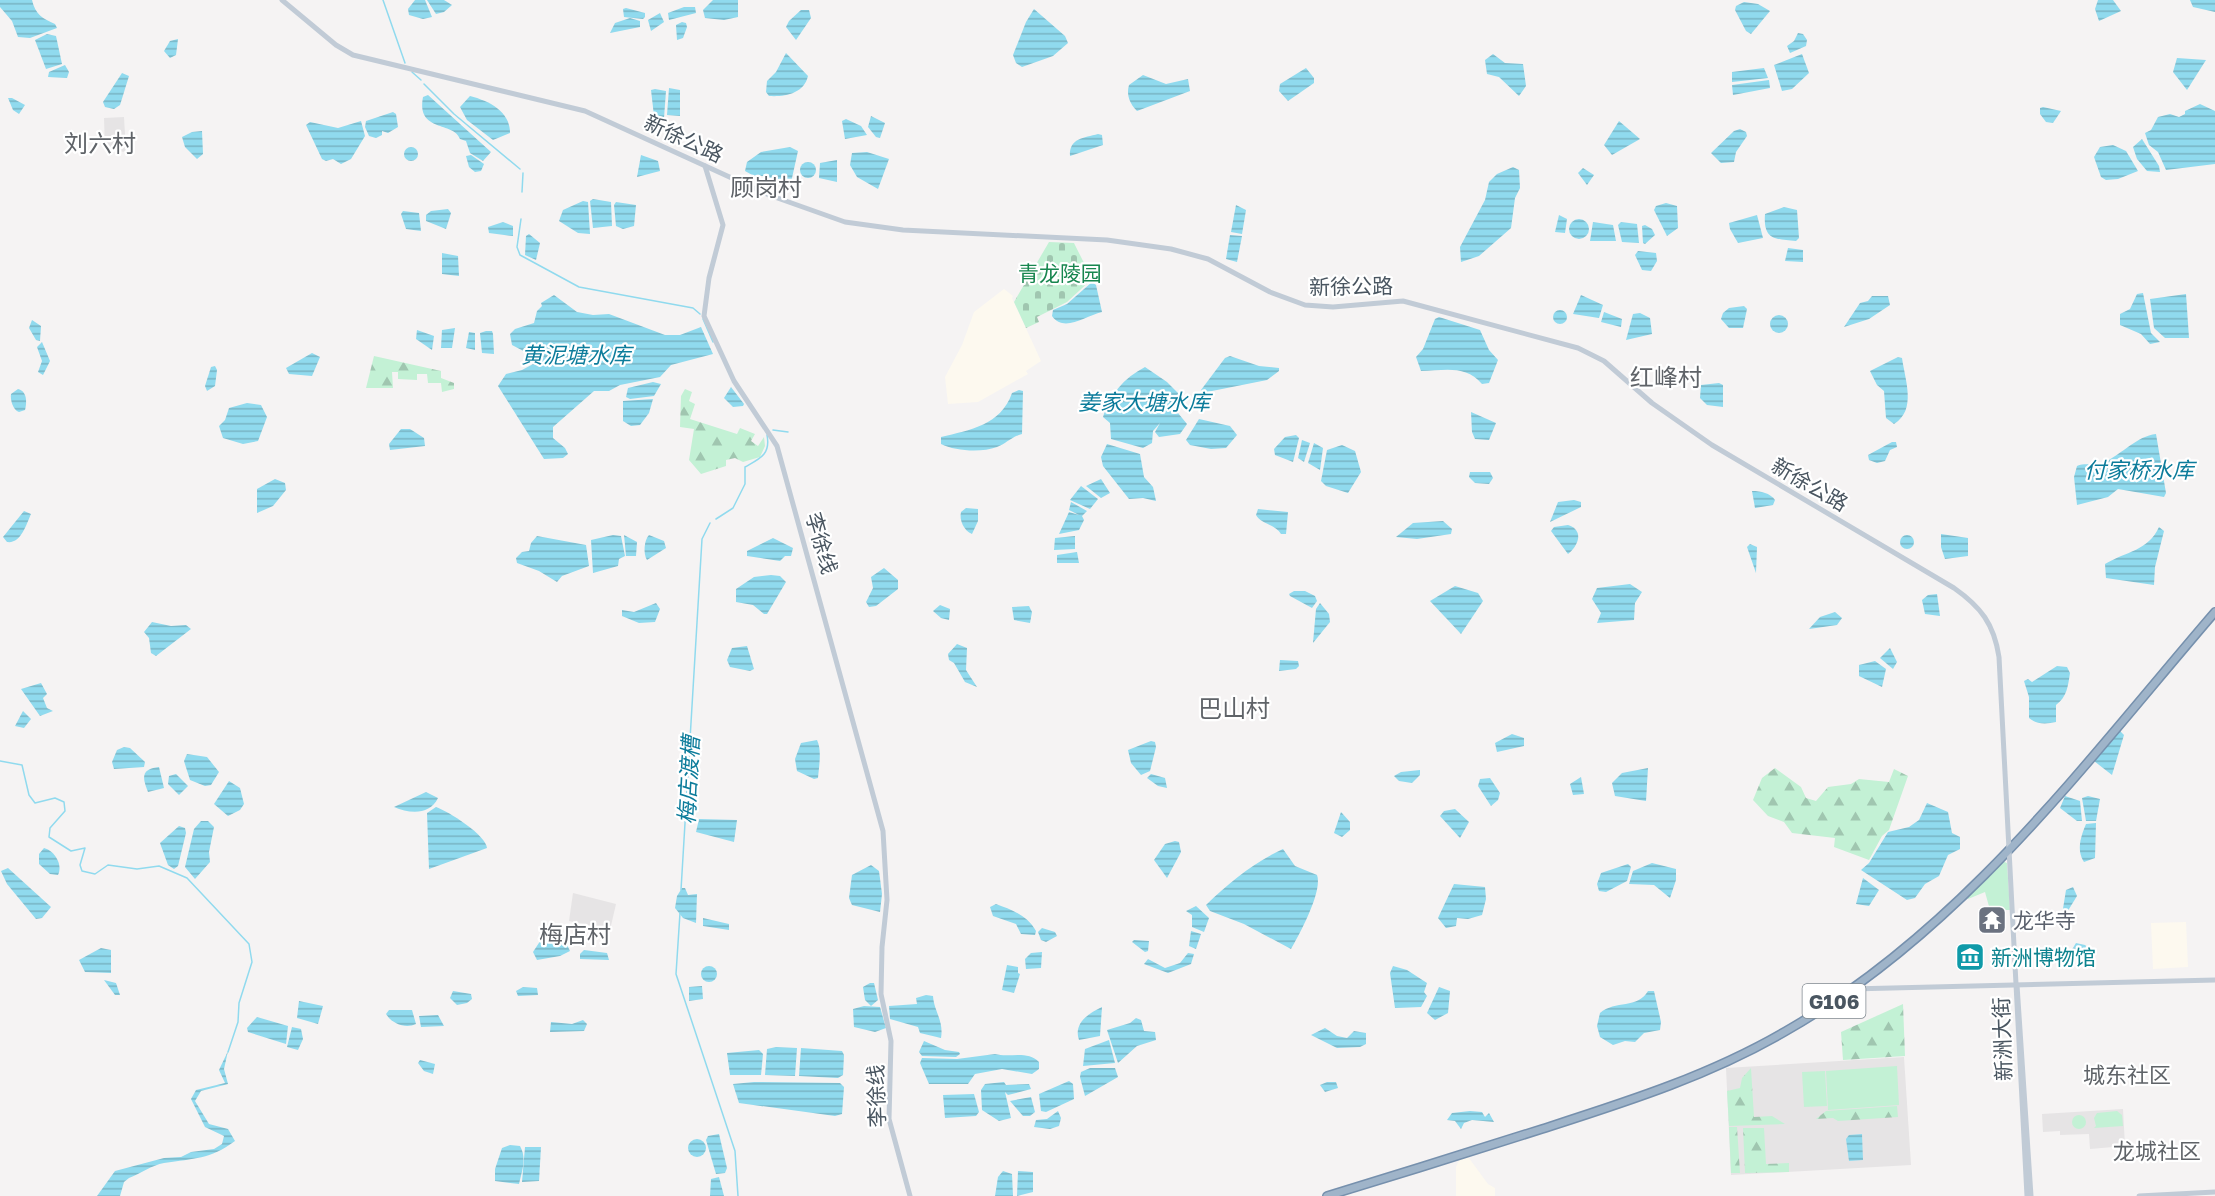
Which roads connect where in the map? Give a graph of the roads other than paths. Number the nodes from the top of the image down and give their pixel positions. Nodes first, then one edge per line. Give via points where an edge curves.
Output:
1 (282, 0) edge
2 (705, 166) junction
3 (2215, 612) edge
4 (2008, 852) junction
5 (2215, 978) edge
6 (2017, 983) junction
7 (1854, 988) junction
8 (1338, 1194) edge
9 (2215, 1194) edge
10 (910, 1196) edge
11 (1327, 1196) edge
12 (2029, 1196) edge
13 (2139, 1196) edge
14 (2200, 1196) edge

1 - 2 main road, 新徐公路 via 353,55 574,108
2 - 4 main road, 新徐公路 via 821,216 852,224 915,231 1107,240 1171,249 1208,260 1305,305 1333,307 1403,301 1590,353 1610,365 1659,409 1712,445 1948,584 1982,610 1993,628 1999,657
2 - 10 main road, 李徐线 via 723,225 704,315 734,381 774,439 883,831 887,900 881,994 891,1041 890,1119
3 - 4 highway, G106
4 - 6 main road, 新徐公路
4 - 7 highway, G106 via 1943,917
5 - 6 main road
6 - 7 main road
6 - 12 main road, 新洲大街
7 - 8 highway, G106 via 1773,1039 1656,1092
8 - 11 highway, G106
9 - 13 main road
9 - 14 main road

